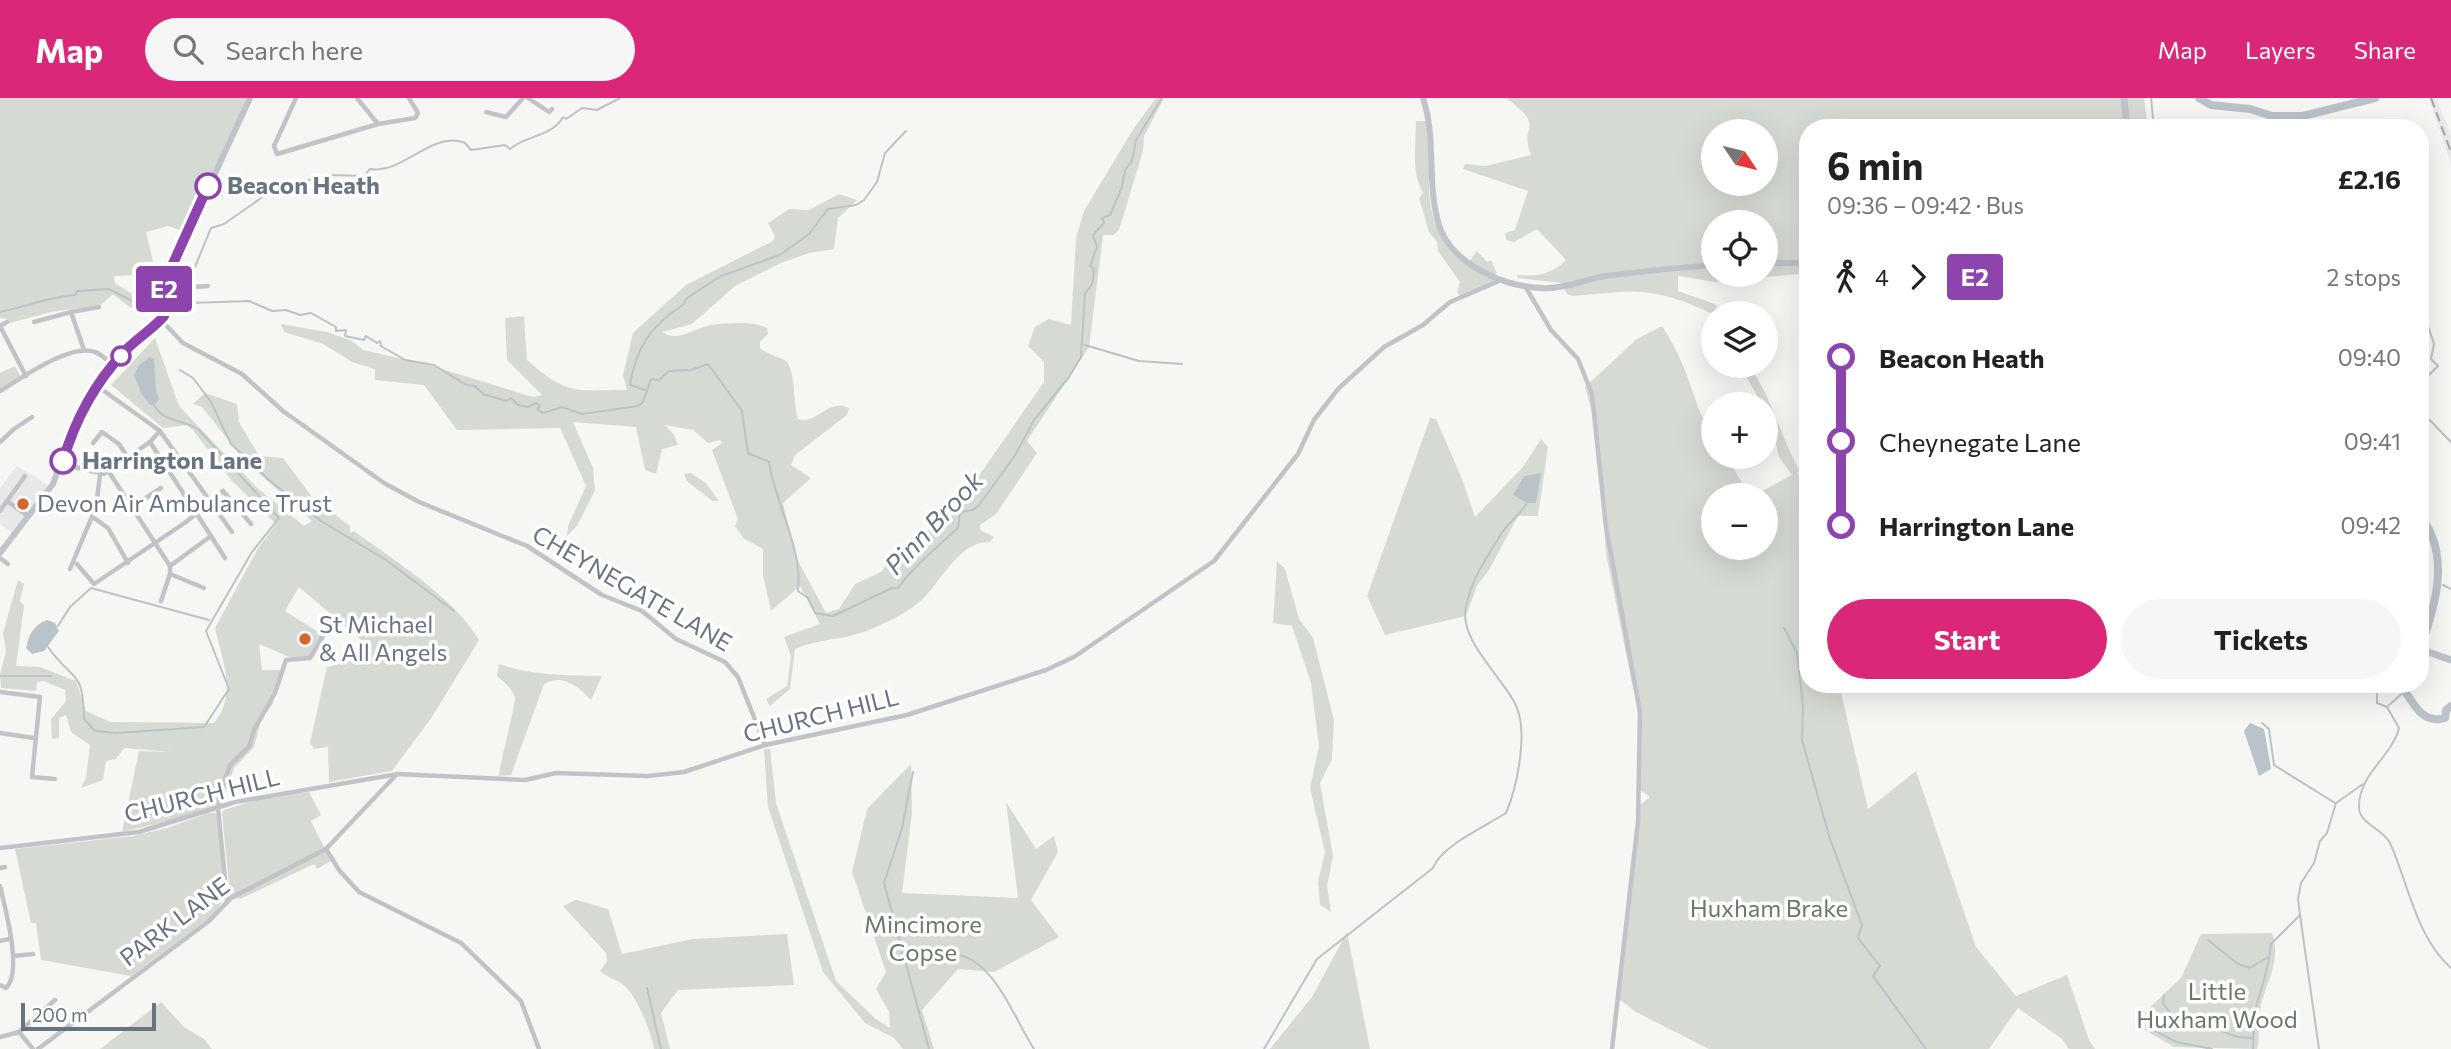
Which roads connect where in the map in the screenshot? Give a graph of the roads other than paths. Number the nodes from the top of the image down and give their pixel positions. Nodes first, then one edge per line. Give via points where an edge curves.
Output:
1 (250, 98) edge
2 (296, 98) edge
3 (357, 98) edge
4 (409, 98) edge
5 (525, 98) edge
6 (1423, 98) edge
7 (2124, 98) edge
8 (486, 112) dead end
9 (506, 117) junction
10 (545, 119) dead end
11 (2126, 119) edge
12 (378, 124) junction
13 (507, 125) dead end
14 (1778, 263) edge
15 (1799, 263) edge
16 (1701, 266) edge
17 (167, 277) junction
18 (1499, 281) junction
19 (208, 286) dead end
20 (1534, 291) junction
21 (99, 307) dead end
22 (71, 312) junction
23 (161, 320) junction
24 (7, 322) dead end
25 (34, 322) dead end
26 (0, 326) edge
27 (84, 350) junction
28 (113, 365) junction
29 (26, 376) junction
30 (97, 386) junction
31 (0, 391) edge
32 (32, 417) dead end
33 (160, 431) junction
34 (0, 442) edge
35 (150, 442) junction
36 (93, 443) dead end
37 (128, 458) junction
38 (62, 464) junction
39 (109, 472) junction
40 (100, 475) junction
41 (25, 476) dead end
42 (162, 488) dead end
43 (7, 501) junction
44 (209, 502) junction
45 (132, 507) junction
46 (0, 511) edge
47 (197, 513) junction
48 (29, 517) junction
49 (94, 518) dead end
50 (251, 524) dead end
51 (232, 532) dead end
52 (213, 538) junction
53 (155, 543) junction
54 (0, 556) edge
55 (225, 558) dead end
56 (128, 562) junction
57 (8, 564) dead end
58 (77, 564) dead end
59 (170, 566) junction
60 (70, 569) dead end
61 (170, 574) junction
62 (204, 588) dead end
63 (161, 601) dead end
64 (333, 618) dead end
65 (2429, 652) edge
66 (2451, 660) edge
67 (0, 692) edge
68 (0, 733) edge
69 (34, 738) junction
70 (765, 745) junction
71 (398, 774) junction
72 (55, 779) dead end
73 (218, 808) junction
74 (0, 848) edge
75 (326, 849) junction
76 (0, 886) edge
77 (2, 899) edge
78 (228, 902) junction
79 (9, 939) junction
80 (0, 941) edge
81 (33, 954) dead end
82 (13, 956) junction
83 (0, 985) edge
84 (55, 1000) dead end
85 (19, 1032) junction
86 (0, 1037) edge
87 (35, 1049) edge
88 (539, 1049) edge
89 (1612, 1049) edge

1 - 17 street
2 - 12 street via 274,146 277,154
3 - 12 street
4 - 12 street via 417,110 415,118
5 - 9 street
5 - 10 street via 550,110
6 - 18 street via 1432,136 1430,176 1440,228 1451,247
7 - 11 main road
8 - 9 street
9 - 13 street
14 - 15 street
16 - 20 street via 1605,276
17 - 19 street
17 - 23 street via 167,303
18 - 20 street
18 - 70 street, CHURCH HILL via 1450,302 1372,357 1324,405 1298,454 1214,561 1074,657 908,715
20 - 89 street via 1551,330 1578,359 1592,394 1606,527 1640,712 1638,821
21 - 22 street
22 - 25 street
22 - 27 street
23 - 28 street
23 - 70 street, CHEYNEGATE LANE via 183,343 242,374 283,411 384,483 531,548 602,595 642,611 676,639 725,662 738,677
24 - 26 street
26 - 29 street
27 - 28 street
27 - 29 street
28 - 30 street
29 - 31 street
30 - 33 street
30 - 38 street via 74,425
32 - 34 street
33 - 35 street
33 - 44 street
35 - 37 street
35 - 47 street
36 - 37 street via 102,432 119,444
37 - 39 street
38 - 40 street
38 - 48 street via 54,484
39 - 40 street
39 - 45 street
40 - 60 street via 96,507
41 - 43 street
42 - 45 street
43 - 46 street
43 - 48 street
44 - 47 street
44 - 50 street via 223,491
44 - 51 street
45 - 53 street
47 - 52 street
47 - 53 street
48 - 54 street
49 - 56 street via 108,528
52 - 55 street
52 - 59 street
53 - 56 street
53 - 59 street
54 - 57 street
56 - 58 street via 94,584
59 - 61 street
61 - 62 street
61 - 63 street
64 - 73 street via 310,658 286,660 249,747 230,765
65 - 66 main road
67 - 69 street via 40,696
68 - 69 street
69 - 72 street via 32,777
70 - 71 street, CHURCH HILL via 666,775 556,773 525,780
71 - 73 street, CHURCH HILL
71 - 75 street, PARK LANE
73 - 74 street, CHURCH HILL via 139,832
73 - 78 street
75 - 78 street, PARK LANE
75 - 88 street via 359,892 461,943 521,1001
76 - 77 street
77 - 79 street
78 - 87 street, PARK LANE via 195,932
79 - 80 street
79 - 82 street
81 - 82 street
82 - 83 street via 12,981 6,988
84 - 85 street
85 - 86 street
85 - 87 street

